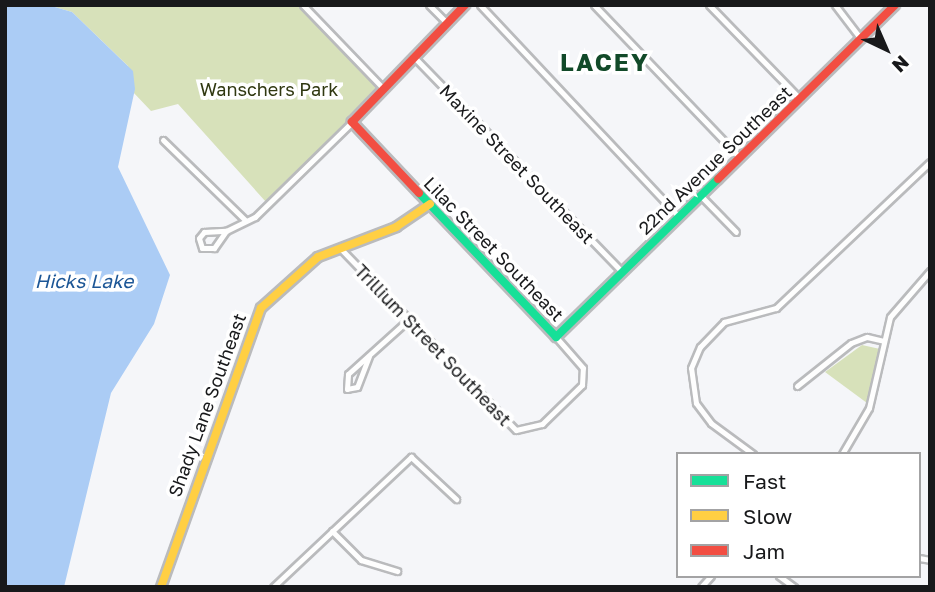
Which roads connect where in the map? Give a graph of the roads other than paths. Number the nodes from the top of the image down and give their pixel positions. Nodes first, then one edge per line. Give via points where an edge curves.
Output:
1 (303, 5) edge
2 (429, 5) edge
3 (465, 5) edge
4 (480, 5) edge
5 (594, 5) edge
6 (709, 5) edge
7 (835, 5) edge
8 (895, 5) edge
9 (447, 23) junction
10 (861, 39) junction
11 (413, 56) junction
12 (383, 88) junction
13 (800, 99) junction
14 (352, 122) junction
15 (163, 140) dead end
16 (740, 158) junction
17 (930, 162) edge
18 (701, 196) junction
19 (430, 204) junction
20 (679, 217) junction
21 (245, 220) junction
22 (226, 231) junction
23 (736, 232) dead end
24 (338, 246) junction
25 (930, 271) edge
26 (622, 272) junction
27 (408, 320) junction
28 (556, 337) junction
29 (884, 341) junction
30 (369, 356) junction
31 (797, 386) dead end
32 (566, 403) joint
33 (750, 452) edge
34 (843, 452) edge
35 (456, 499) dead end
36 (332, 531) junction
37 (397, 571) dead end
38 (161, 587) edge
39 (273, 587) edge

1 - 12 street
2 - 9 street
3 - 9 street
4 - 20 street
5 - 16 street
6 - 13 street
7 - 10 street
8 - 10 street, 22nd Avenue Southeast
9 - 11 street
10 - 13 street, 22nd Avenue Southeast
11 - 12 street
11 - 26 street, Maxine Street Southeast
12 - 14 street
13 - 16 street, 22nd Avenue Southeast
14 - 19 street, Lilac Street Southeast
14 - 21 street via 287,188
15 - 21 street
16 - 18 street, 22nd Avenue Southeast
17 - 33 street via 776,309 736,316 707,335 691,368 696,403 711,423
18 - 20 street, 22nd Avenue Southeast
18 - 23 street
19 - 24 street, Shady Lane Southeast via 396,227
19 - 28 street, Lilac Street Southeast
20 - 26 street, 22nd Avenue Southeast
21 - 22 street
22 - 22 street via 204,232 199,238 202,248 214,248
24 - 27 street, Trillium Street Southeast
24 - 38 street, Shady Lane Southeast via 287,281 255,318
25 - 29 street via 890,317
26 - 28 street, 22nd Avenue Southeast
27 - 30 street
27 - 32 street, Trillium Street Southeast via 512,429 537,428
28 - 32 street, Lilac Street Southeast via 575,356 584,377
29 - 31 street via 867,337 851,343
29 - 34 street via 869,408
30 - 30 street via 348,374 347,388 358,387
35 - 36 street via 411,457
36 - 37 street via 361,560
36 - 39 street

